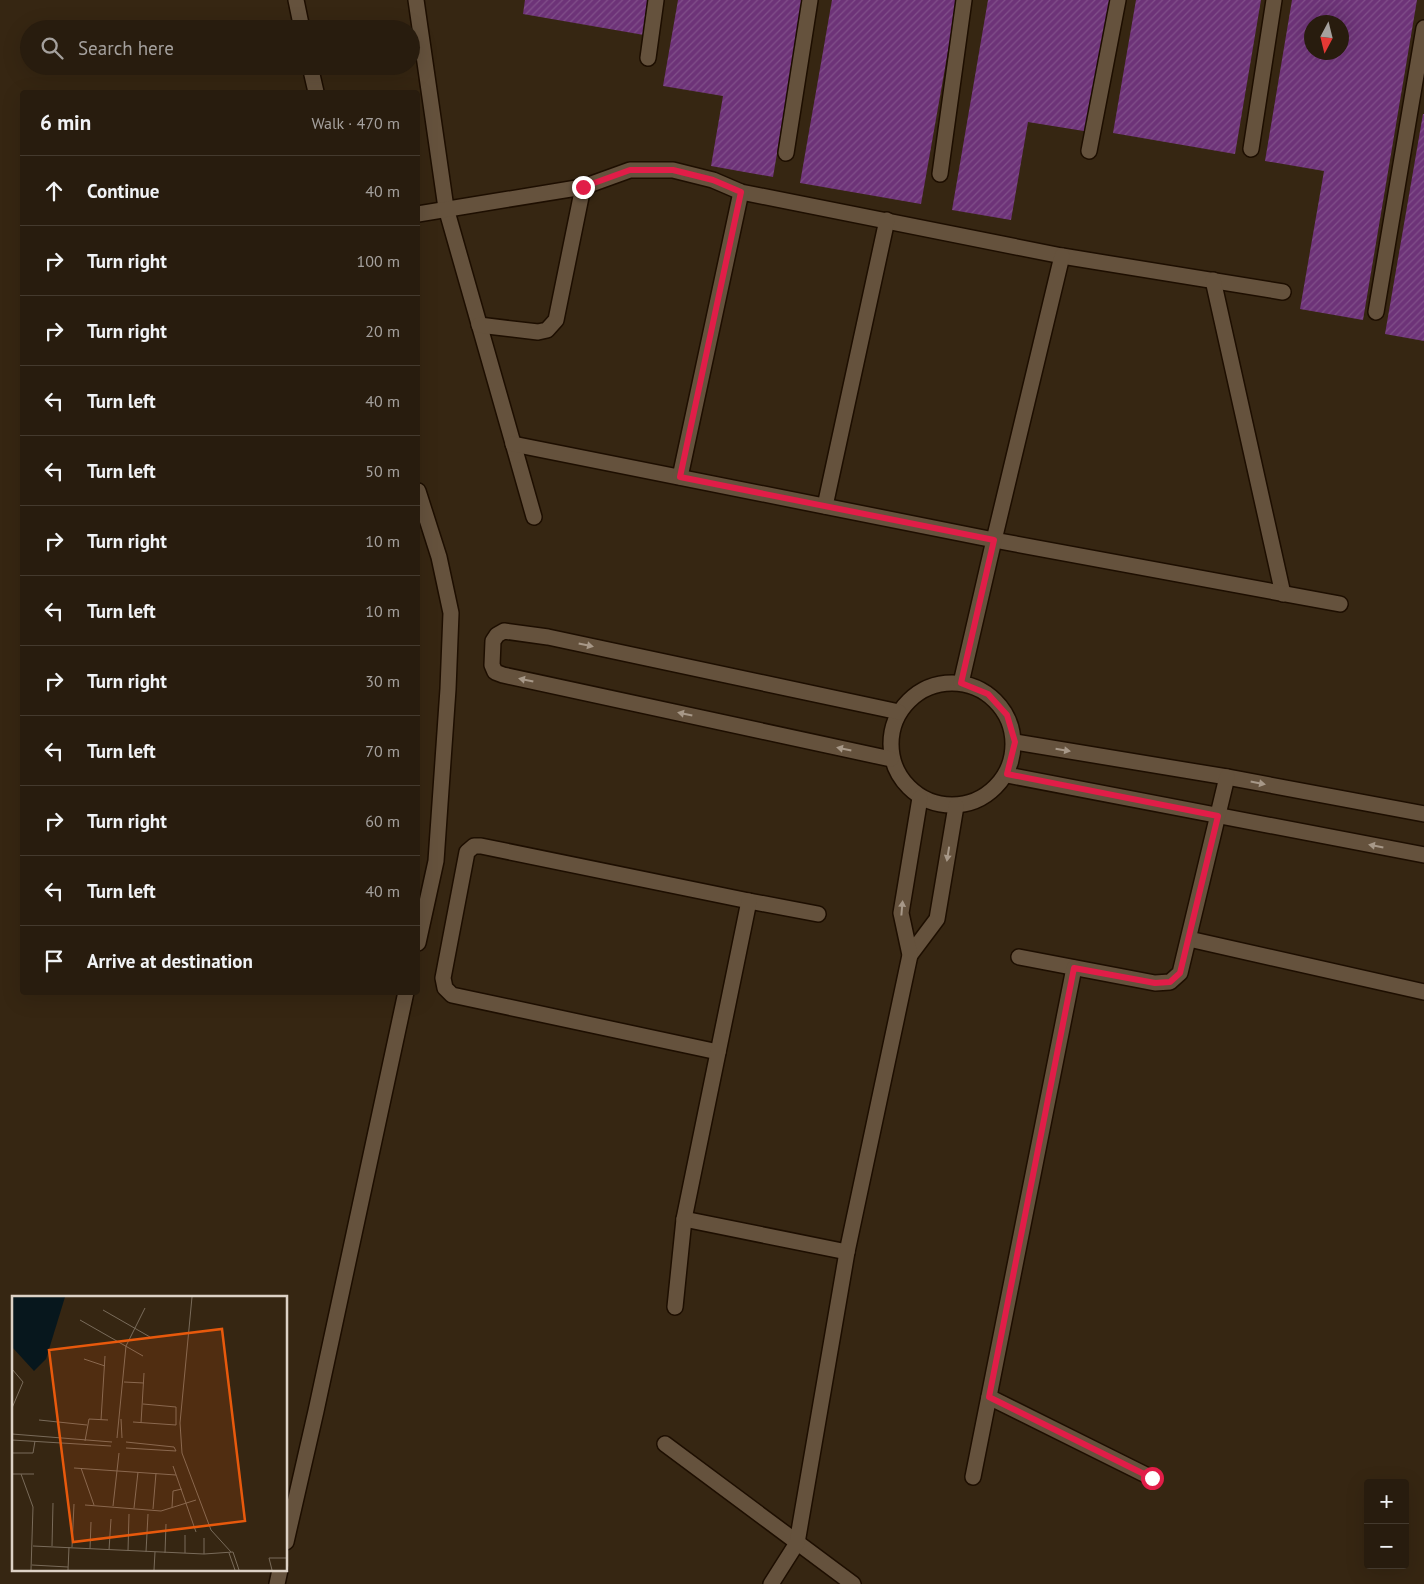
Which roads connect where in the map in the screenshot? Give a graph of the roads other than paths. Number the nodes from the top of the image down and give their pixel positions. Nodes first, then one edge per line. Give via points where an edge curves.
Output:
1 (296, 0) edge
2 (416, 0) edge
3 (656, 0) edge
4 (810, 0) edge
5 (964, 0) edge
6 (1118, 0) edge
7 (1274, 0) edge
8 (300, 20) edge
9 (419, 20) edge
10 (420, 28) edge
11 (1424, 28) edge
12 (648, 58) dead end
13 (312, 75) edge
14 (316, 90) edge
15 (1251, 149) dead end
16 (1089, 151) dead end
17 (786, 153) dead end
18 (940, 174) dead end
19 (583, 187) junction
20 (741, 192) junction
21 (446, 208) junction
22 (420, 214) edge
23 (887, 220) junction
24 (1062, 256) junction
25 (1213, 280) junction
26 (1282, 292) dead end
27 (1376, 312) dead end
28 (479, 325) junction
29 (513, 444) junction
30 (680, 477) junction
31 (420, 497) edge
32 (825, 506) junction
33 (534, 517) dead end
34 (994, 540) junction
35 (1283, 594) junction
36 (1340, 604) dead end
37 (961, 683) junction
38 (899, 712) junction
39 (1015, 742) junction
40 (891, 759) junction
41 (1007, 774) junction
42 (1226, 777) junction
43 (920, 798) junction
44 (956, 806) junction
45 (1424, 814) edge
46 (1218, 816) junction
47 (1424, 855) edge
48 (749, 901) junction
49 (818, 914) dead end
50 (420, 934) edge
51 (1189, 939) junction
52 (910, 955) junction
53 (1019, 958) dead end
54 (1074, 968) junction
55 (1424, 992) edge
56 (405, 995) edge
57 (718, 1052) junction
58 (684, 1219) junction
59 (847, 1252) junction
60 (675, 1307) dead end
61 (989, 1397) junction
62 (666, 1444) dead end
63 (973, 1477) dead end
64 (1152, 1478) dead end
65 (288, 1533) edge
66 (797, 1543) junction
67 (771, 1584) edge
68 (853, 1584) edge

1 - 8 street
2 - 9 street
3 - 12 street
4 - 17 street
5 - 18 street
6 - 16 street
7 - 15 street
10 - 21 street
11 - 27 street
13 - 14 street
19 - 20 street via 630,170 673,170 713,180
19 - 21 street
19 - 28 street via 556,320 547,330 538,332
20 - 23 street
20 - 30 street
21 - 22 street
21 - 28 street
23 - 24 street
23 - 32 street
24 - 25 street
24 - 34 street
25 - 26 street
25 - 35 street
28 - 29 street
29 - 30 street
29 - 33 street
30 - 32 street
31 - 50 street via 439,557 451,613 436,861
32 - 34 street
34 - 35 street
34 - 37 street
35 - 36 street
37 - 38 street via 938,684 915,694
37 - 39 street via 988,694 1007,715
38 - 40 street via 891,735
40 -> 38 street via 503,675 492,665 493,641 504,631 548,637
39 - 41 street
39 -> 42 street
40 - 43 street via 904,783
41 - 44 street via 984,798
41 - 46 street
42 -> 45 street
42 - 46 street
43 - 44 street
52 -> 43 street via 901,913
44 -> 52 street via 937,919
47 -> 46 street
46 - 51 street
48 - 49 street
48 - 57 street
48 - 57 street via 481,846 474,846 467,852 443,978 445,988 452,995
51 - 54 street via 1180,973 1170,982 1155,983
51 - 55 street
52 - 59 street
53 - 54 street
54 - 61 street
56 - 65 street
57 - 58 street
58 - 59 street
58 - 60 street
59 - 66 street
61 - 63 street
61 - 64 street
62 - 66 street
66 - 67 street
66 - 68 street

